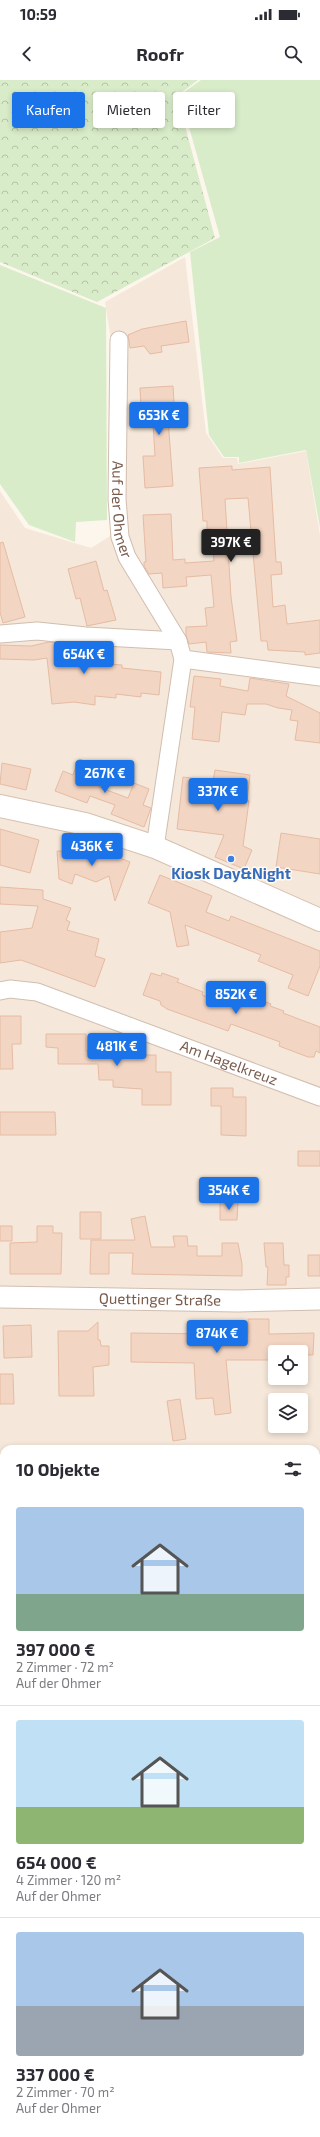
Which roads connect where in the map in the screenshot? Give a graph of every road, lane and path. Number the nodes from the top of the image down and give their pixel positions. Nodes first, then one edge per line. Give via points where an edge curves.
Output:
1 (119, 340) dead end
2 (0, 634) edge
3 (178, 641) junction
4 (183, 658) junction
5 (320, 677) edge
6 (0, 806) edge
7 (154, 847) junction
8 (320, 920) edge
9 (0, 991) edge
10 (320, 1097) edge
11 (0, 1297) edge
12 (320, 1299) edge

1 - 3 street, Auf der Ohmer via 117,499 120,537 133,568
2 - 3 street via 37,631
3 - 4 street, Auf der Ohmer
4 - 5 street
4 - 7 street, Auf der Ohmer
6 - 7 main road via 85,824
7 - 8 main road
9 - 10 street, Am Hagelkreuz via 10,989 37,992
11 - 12 street, Quettinger Straße via 238,1301

